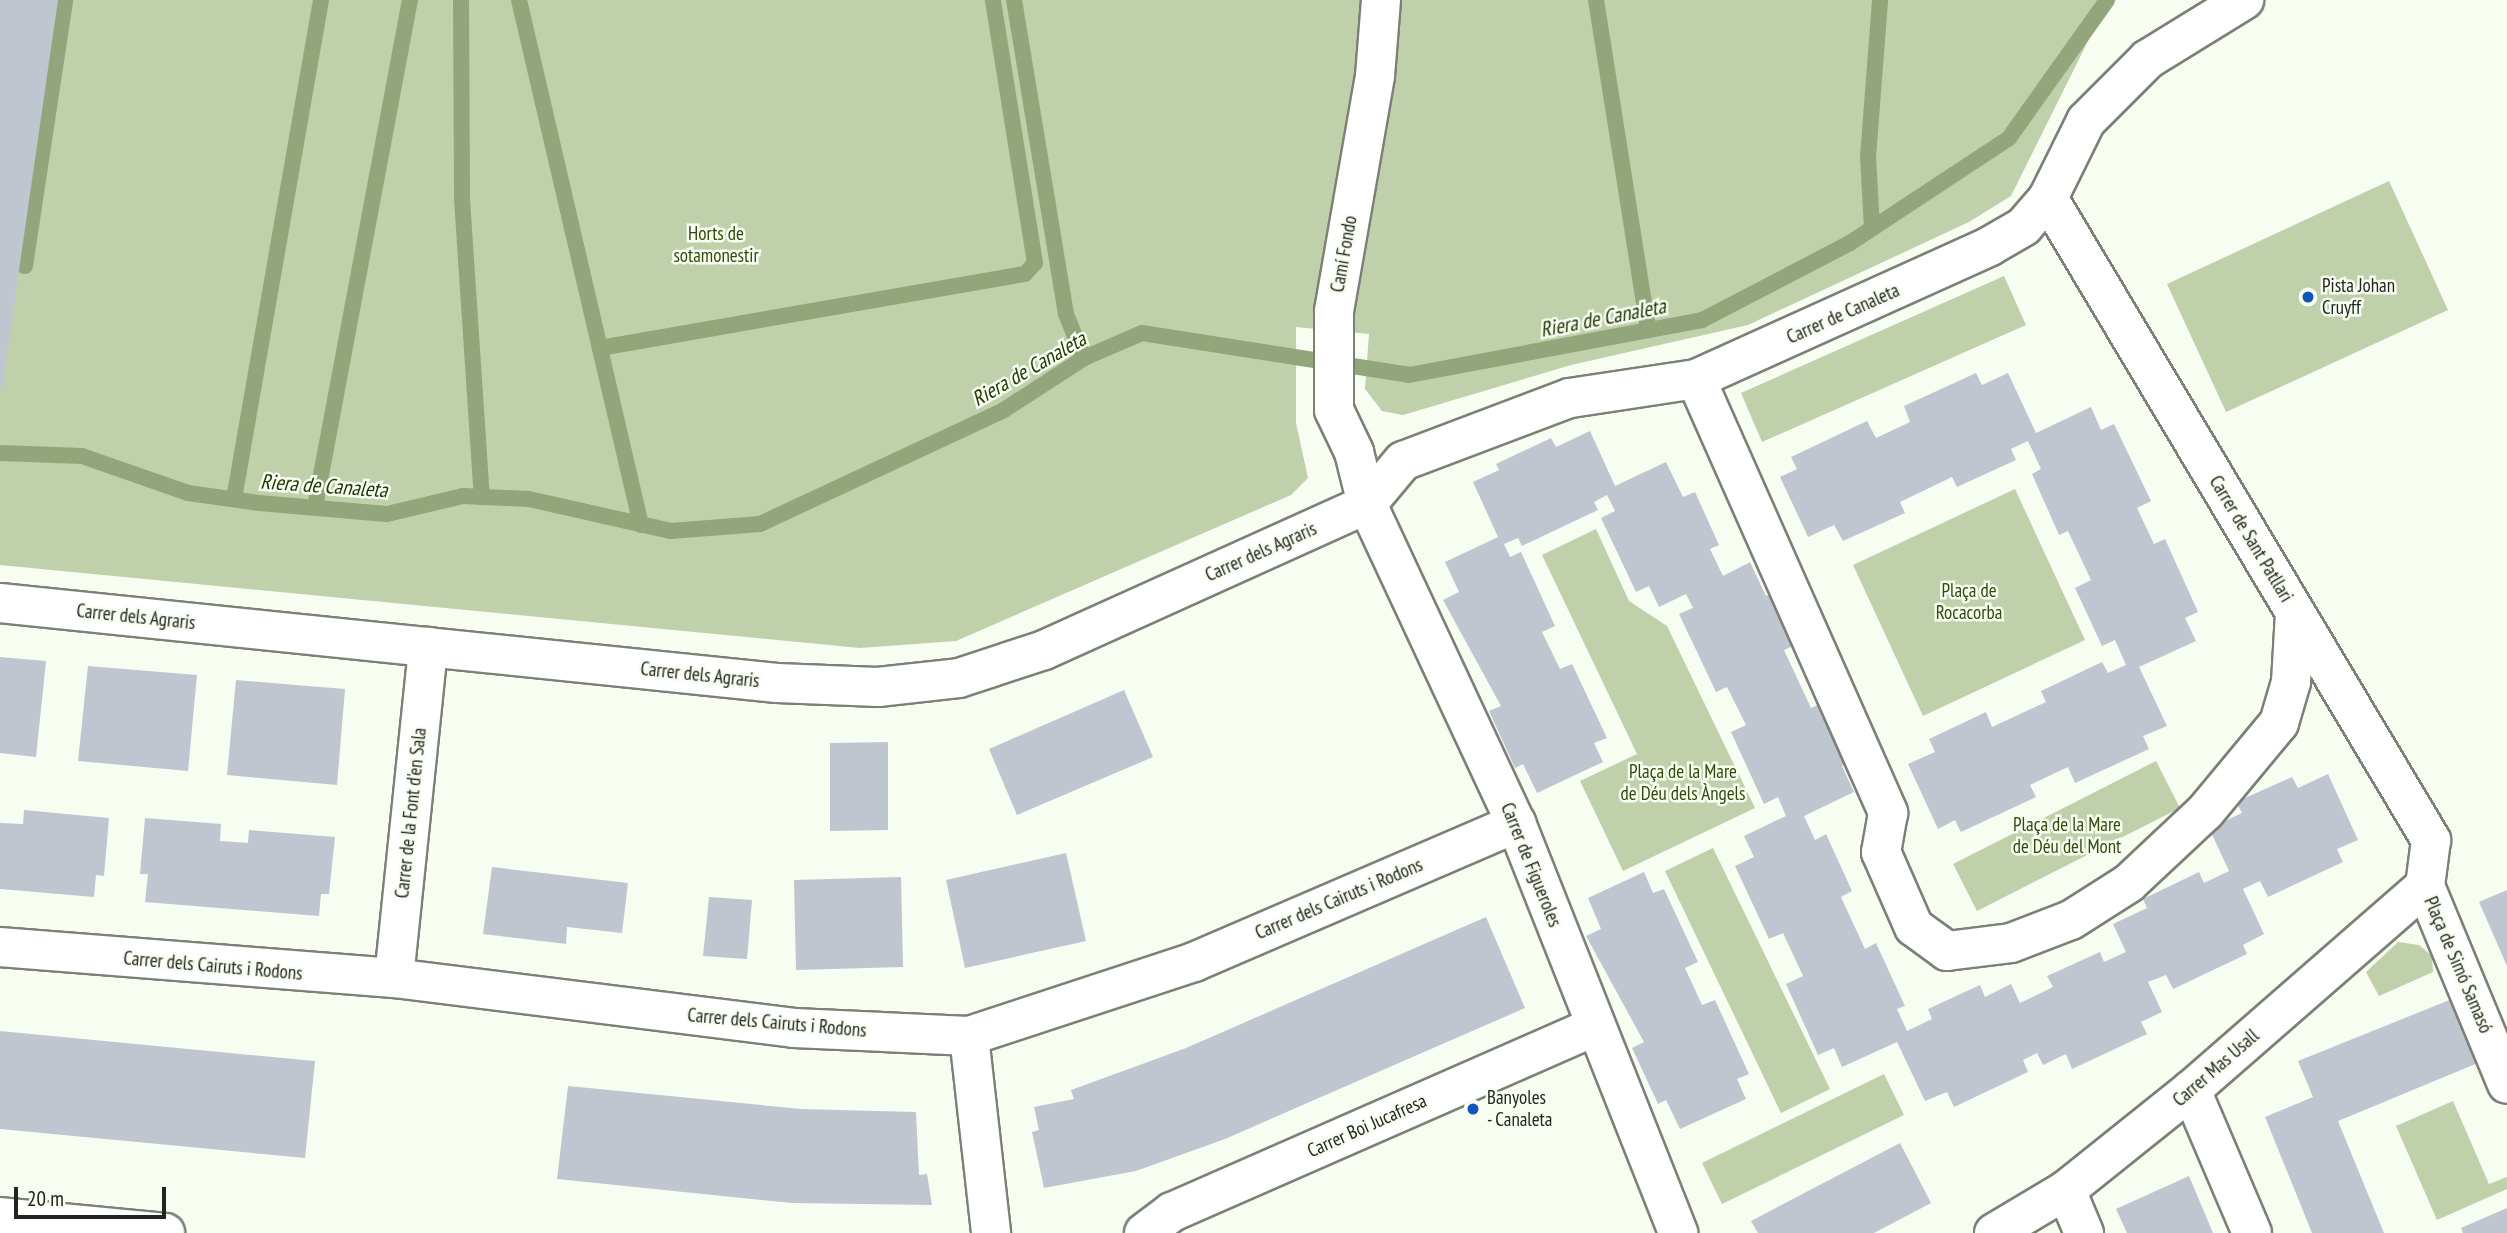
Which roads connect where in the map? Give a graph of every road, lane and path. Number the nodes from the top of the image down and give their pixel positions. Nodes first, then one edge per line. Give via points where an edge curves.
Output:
1 (1381, 0) edge
2 (2244, 0) edge
3 (2048, 198) junction
4 (1696, 379) junction
5 (1367, 504) junction
6 (0, 603) edge
7 (2295, 613) junction
8 (428, 647) junction
9 (1516, 823) junction
10 (2424, 886) junction
11 (0, 947) edge
12 (394, 978) junction
13 (1594, 1027) junction
14 (969, 1036) junction
15 (2507, 1084) edge
16 (2191, 1090) junction
17 (2066, 1190) junction
18 (0, 1217) edge
19 (165, 1233) edge
20 (991, 1233) edge
21 (1144, 1233) edge
22 (1678, 1233) edge
23 (1994, 1233) edge
24 (2084, 1233) edge
25 (2252, 1233) edge

1 - 5 street, Camí Fondo via 1375,76 1334,311 1334,410 1354,452
2 - 3 street, Carrer de Canaleta via 2148,59 2086,121
3 - 4 street, Carrer de Canaleta via 2024,226 1990,246
3 - 7 street, Carrer de Sant Patllari
4 - 5 street, Carrer de Canaleta via 1558,403 1403,461
4 - 7 street via 1888,813 1881,852 1914,927 1947,951 2011,943 2071,920 2129,883 2204,812 2280,723 2291,682
5 - 8 street, Carrer dels Agraris via 1044,650 959,678 878,687 778,683
5 - 9 street, Carrer de Figueroles
6 - 8 street, Carrer dels Agraris
7 - 10 street, Carrer de Sant Patllari via 2431,840
8 - 12 street, Carrer de la Font d'en Sala
9 - 13 street, Carrer de Figueroles
9 - 14 street, Carrer dels Cairuts i Rodons via 1194,962
10 - 15 street, Plaça de Simó Samasó
10 - 16 street, Carrer Mas Usall
11 - 12 street, Carrer dels Cairuts i Rodons
12 - 14 street, Carrer dels Cairuts i Rodons via 794,1028
13 - 21 street, Carrer Boi Jucafresa via 1172,1212
13 - 22 street, Carrer de Figueroles
14 - 20 street
16 - 17 street, Carrer Mas Usall
16 - 25 street
17 - 23 street, Carrer Mas Usall
17 - 24 street
18 - 19 street

